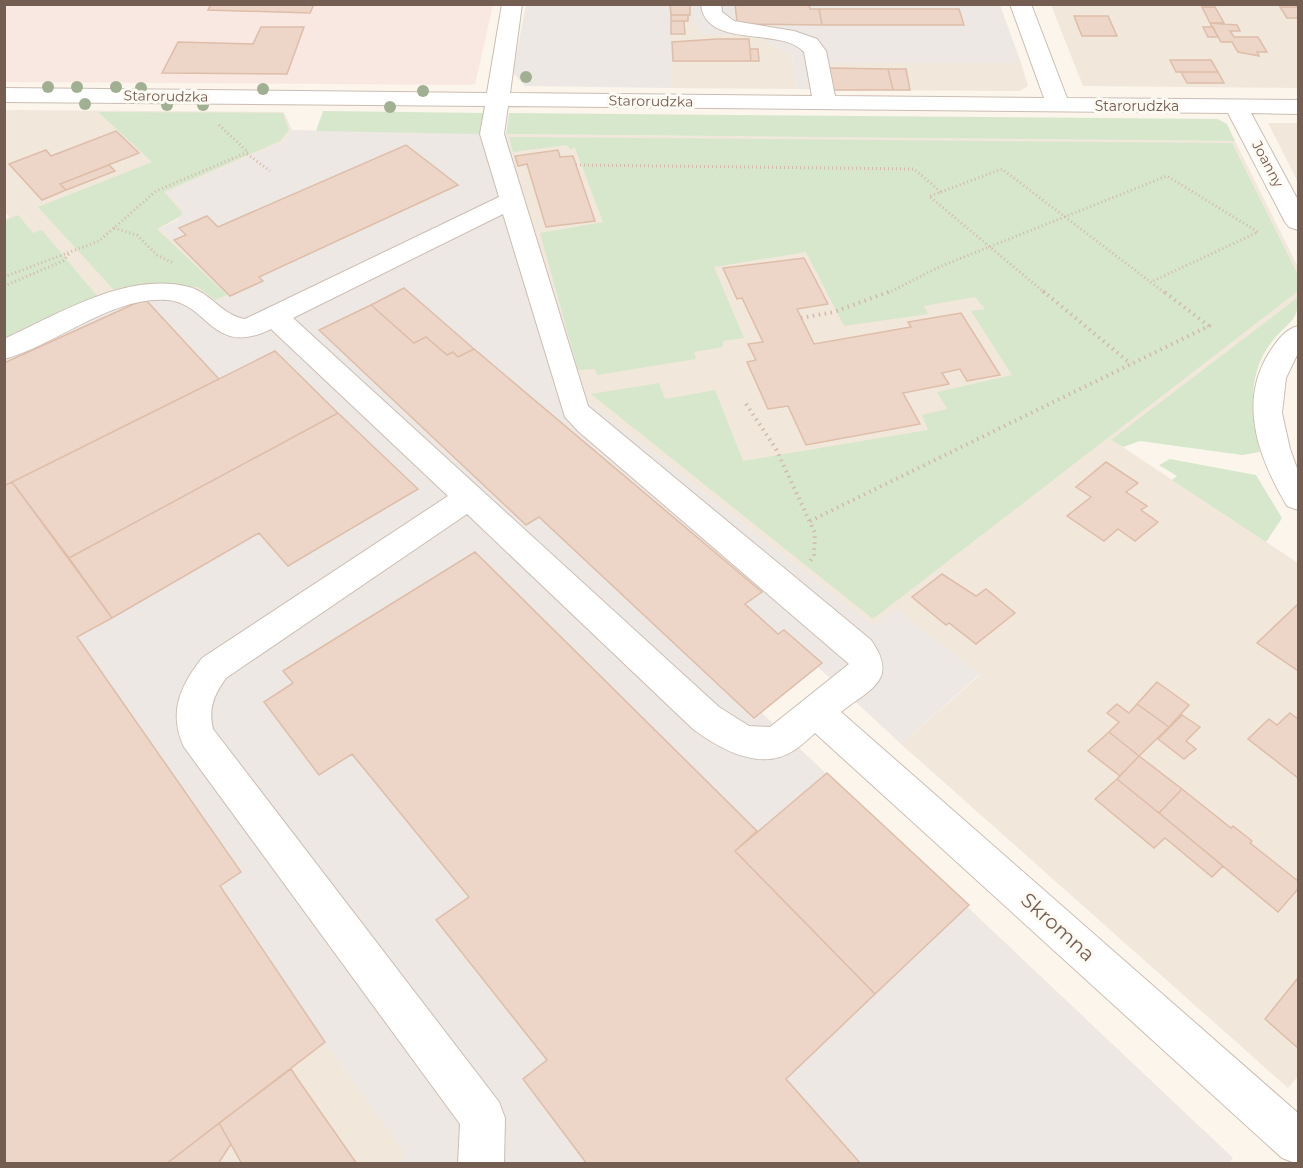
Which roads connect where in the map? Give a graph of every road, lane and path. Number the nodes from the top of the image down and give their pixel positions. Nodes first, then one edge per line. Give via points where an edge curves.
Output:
1 (512, 4) edge
2 (711, 4) edge
3 (1020, 4) edge
4 (4, 95) edge
5 (496, 100) junction
6 (825, 103) junction
7 (1058, 105) junction
8 (1236, 106) junction
9 (1299, 107) edge
10 (212, 120) dead end
11 (246, 153) junction
12 (576, 165) dead end
13 (270, 171) dead end
14 (941, 192) junction
15 (512, 200) junction
16 (1064, 217) junction
17 (1299, 222) edge
18 (990, 247) junction
19 (70, 254) junction
20 (4, 278) edge
21 (1151, 282) junction
22 (4, 286) edge
23 (274, 316) junction
24 (801, 318) dead end
25 (1299, 335) edge
26 (4, 350) edge
27 (1131, 364) junction
28 (746, 404) dead end
29 (468, 498) junction
30 (1299, 498) edge
31 (810, 521) junction
32 (782, 585) junction
33 (816, 712) junction
34 (1299, 1142) edge
35 (481, 1164) edge

1 - 5 street
2 - 6 street via 711,14 728,26 794,37 808,44 815,51
3 - 7 street
4 - 5 street, Starorudzka
5 - 6 street, Starorudzka
5 - 15 street via 492,134
6 - 7 street, Starorudzka
7 - 8 street, Starorudzka
8 - 9 street, Starorudzka
8 - 17 street, Joanny
10 - 11 path
11 - 13 path
11 - 19 path via 156,191 99,241
12 - 14 path via 914,169
14 - 16 path via 1002,169
14 - 18 path via 929,196
15 - 23 street
15 - 32 street via 575,410
16 - 18 path
16 - 21 path
16 - 21 path via 1167,176 1258,232
18 - 24 path via 889,292 834,312
18 - 27 path
19 - 20 path via 57,255
19 - 22 path via 63,261
21 - 27 path via 1209,326
23 - 26 street via 239,328 218,321 186,295 172,291 133,293
23 - 29 street
25 - 30 street via 1277,363 1267,401 1276,452
27 - 31 path
28 - 31 path via 776,449
29 - 33 street via 729,735 751,744 768,744 779,741
29 - 35 street via 214,668 196,692 192,721 197,736 483,1118
31 - 32 path via 815,533 814,556
32 - 33 street via 860,650 867,662 866,672
33 - 34 street, Skromna

